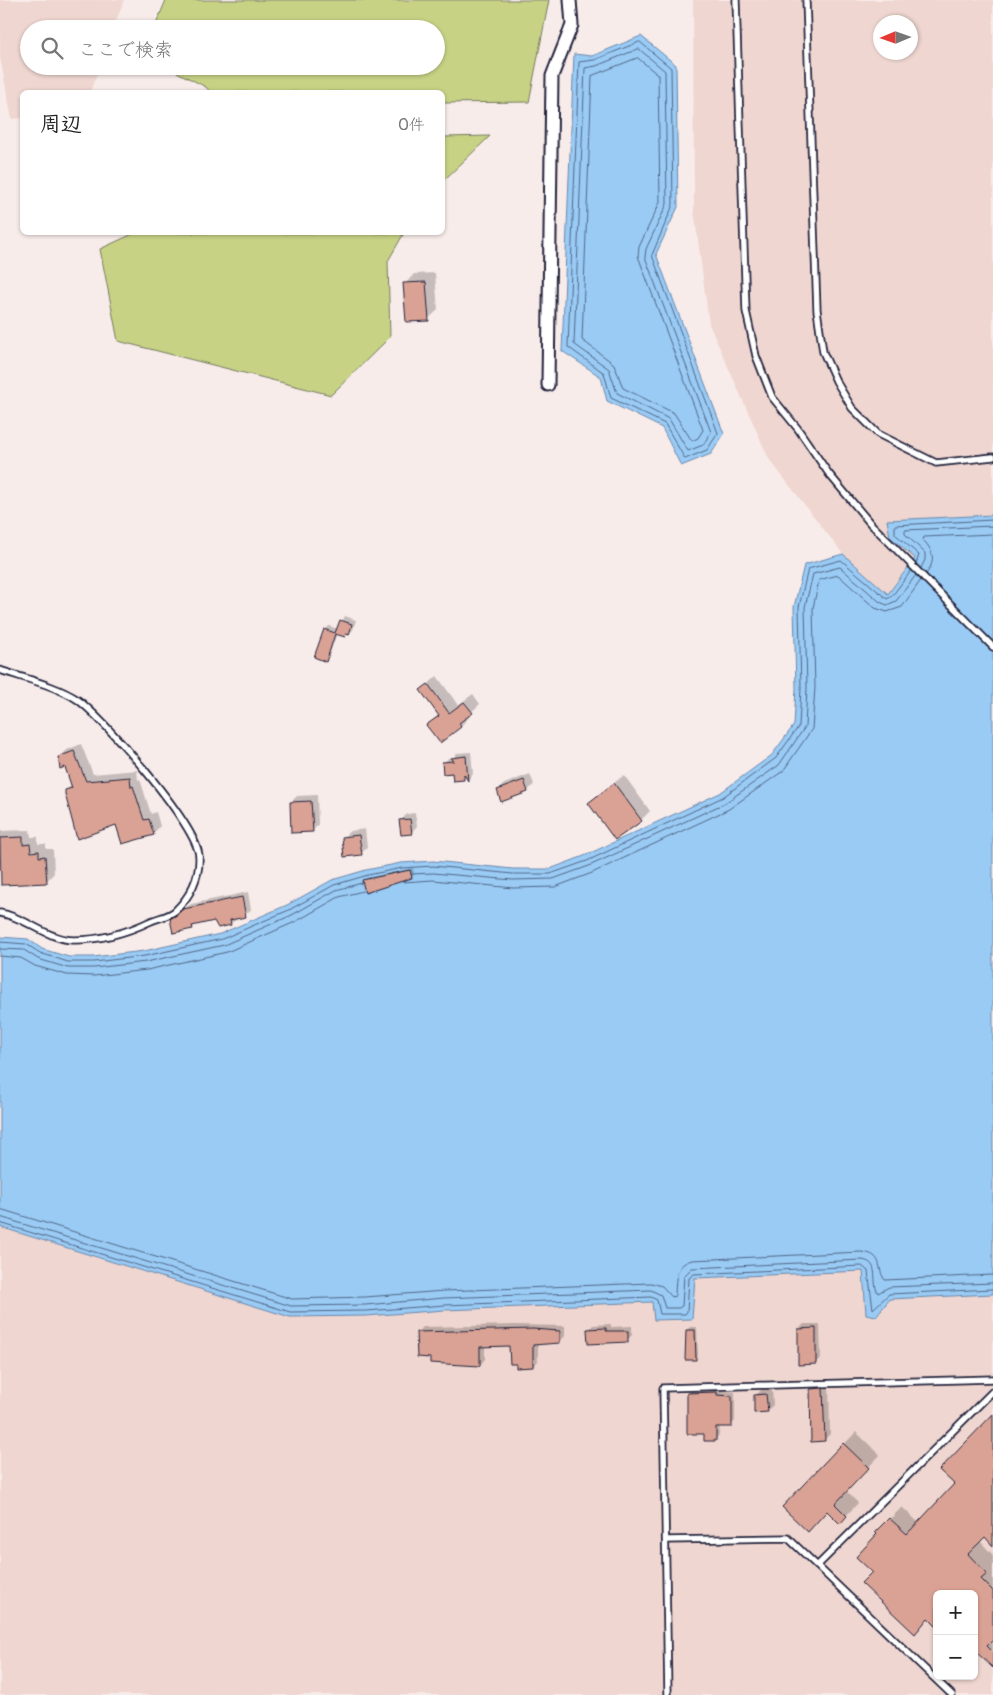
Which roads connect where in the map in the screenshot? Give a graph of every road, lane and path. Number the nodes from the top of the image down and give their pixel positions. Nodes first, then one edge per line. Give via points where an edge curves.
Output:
1 (570, 0) edge
2 (736, 0) edge
3 (806, 0) edge
4 (548, 385) dead end
5 (993, 457) edge
6 (993, 647) edge
7 (0, 670) edge
8 (0, 914) edge
9 (993, 1379) edge
10 (993, 1391) edge
11 (666, 1540) junction
12 (817, 1566) junction
13 (668, 1695) edge
14 (952, 1695) edge

1 - 4 street via 572,25 552,76
2 - 6 lane via 746,311 756,356 772,397 870,523
3 - 5 lane via 817,310 823,352 852,408 878,434 936,463
7 - 8 lane via 77,700 126,747 183,821 199,855 197,881 174,911 119,935 73,940
9 - 11 lane via 662,1388
10 - 12 lane
11 - 12 lane via 788,1538
11 - 13 lane
12 - 14 lane

